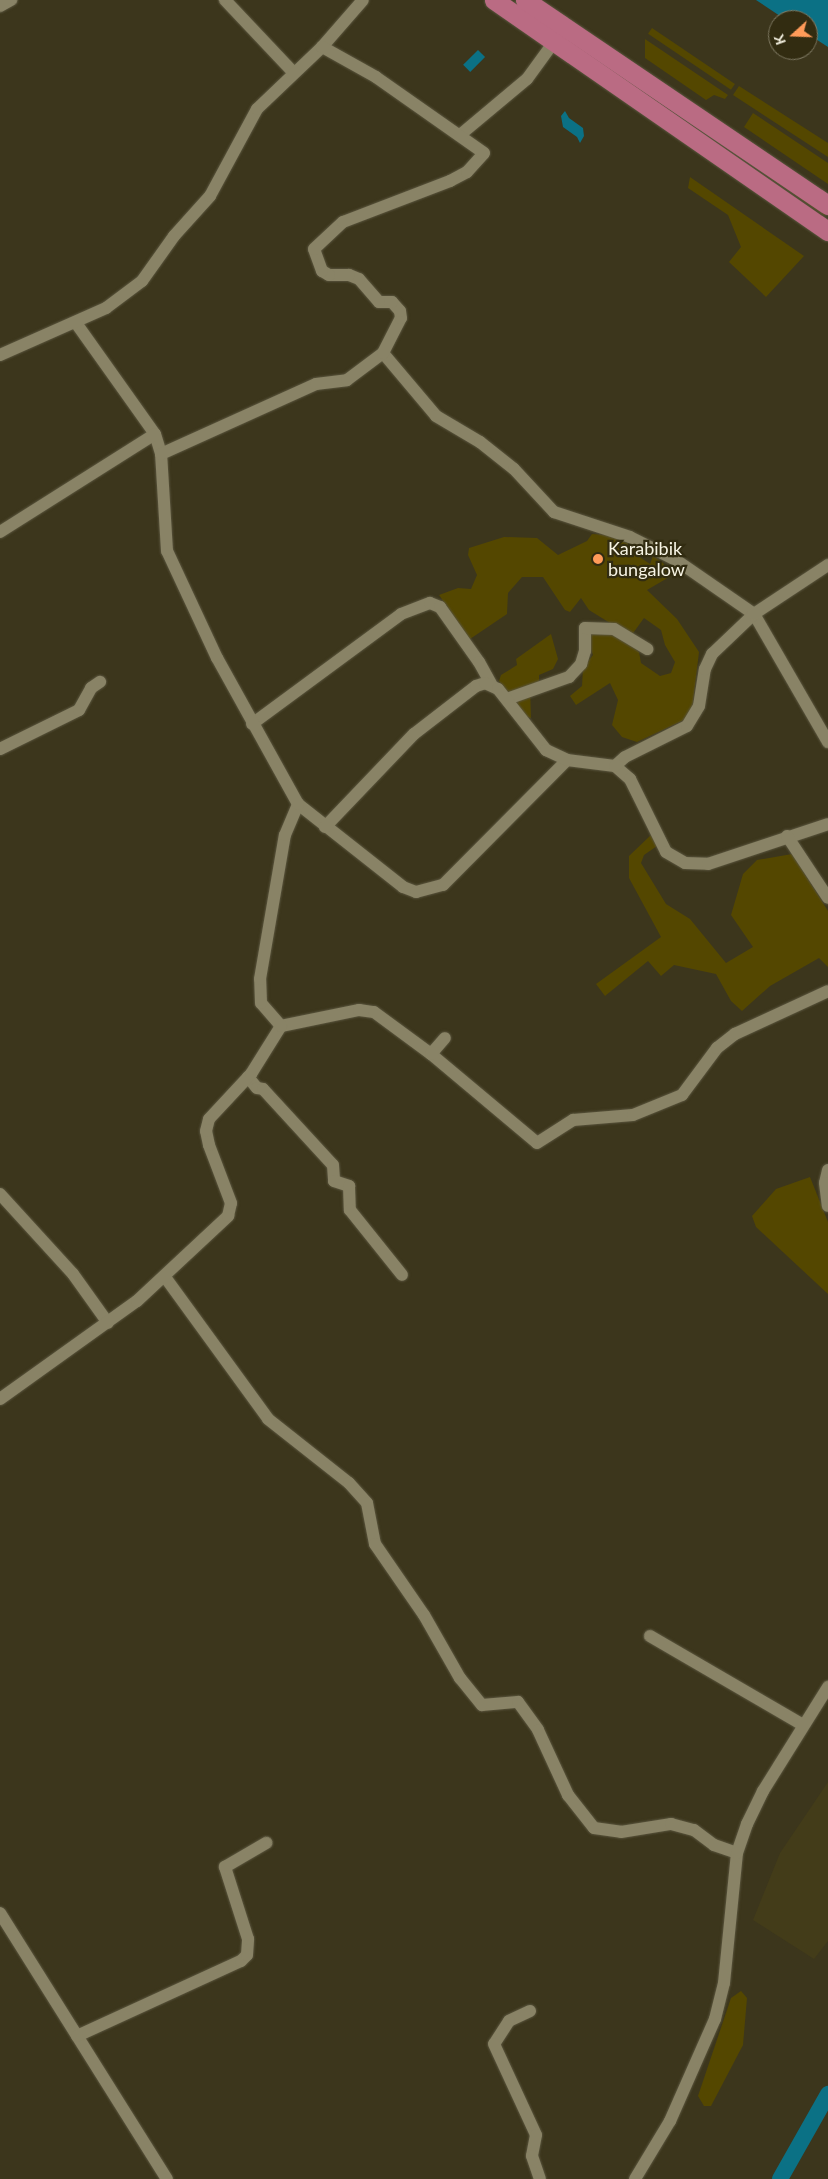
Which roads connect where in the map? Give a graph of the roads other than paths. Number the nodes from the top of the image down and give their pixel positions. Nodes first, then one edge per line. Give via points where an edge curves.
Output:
1 (11, 0) edge
2 (225, 0) edge
3 (363, 0) edge
4 (494, 0) edge
5 (525, 0) edge
6 (0, 6) edge
7 (554, 42) junction
8 (322, 48) junction
9 (294, 73) junction
10 (460, 135) junction
11 (828, 205) edge
12 (828, 231) edge
13 (76, 323) junction
14 (383, 353) junction
15 (0, 355) edge
16 (155, 434) junction
17 (161, 454) junction
18 (0, 532) edge
19 (828, 566) edge
20 (754, 614) junction
21 (647, 649) dead end
22 (100, 682) dead end
23 (491, 684) junction
24 (507, 699) junction
25 (252, 724) junction
26 (828, 742) edge
27 (0, 749) edge
28 (567, 760) junction
29 (615, 766) junction
30 (298, 804) junction
31 (828, 824) edge
32 (325, 828) junction
33 (787, 836) junction
34 (828, 898) edge
35 (828, 991) edge
36 (281, 1026) junction
37 (445, 1038) dead end
38 (431, 1054) junction
39 (248, 1077) junction
40 (828, 1170) edge
41 (0, 1194) edge
42 (828, 1206) edge
43 (402, 1275) dead end
44 (165, 1277) junction
45 (108, 1322) junction
46 (0, 1399) edge
47 (650, 1636) dead end
48 (828, 1687) edge
49 (803, 1726) junction
50 (266, 1843) dead end
51 (737, 1854) junction
52 (0, 1913) edge
53 (530, 2011) dead end
54 (77, 2036) junction
55 (167, 2179) edge
56 (540, 2179) edge
57 (635, 2179) edge

1 - 6 street
2 - 9 street
3 - 8 street
4 - 7 highway
5 - 11 highway
7 - 10 street via 527,79
7 - 12 highway
8 - 9 street
8 - 10 street via 376,78
9 - 13 street via 257,109 210,196 174,236 142,280 125,296
10 - 14 street via 484,153 468,172 356,216 336,228 314,249 322,271 359,279 378,302 392,302 400,311 401,318
13 - 15 street
13 - 16 street
14 - 17 street via 346,380 316,384
14 - 20 street via 436,416 480,442 514,469 554,512 612,530 676,560
16 - 17 street
16 - 18 street
17 - 25 street via 167,551
19 - 20 street
20 - 26 street
20 - 29 street via 712,654 705,669 699,706 687,726 625,757
21 - 24 street via 614,629 600,626 584,628 585,651 581,664 569,677
22 - 27 street via 91,688 79,710
23 - 24 street
23 - 25 street via 440,607 430,603 401,614
23 - 32 street via 476,686 414,734
24 - 28 street via 536,740 546,750
25 - 30 street
28 - 29 street
28 - 32 street via 443,885 429,891 403,888
29 - 33 street via 630,779 666,852 686,863 708,864 771,845
30 - 32 street
30 - 36 street via 285,835 260,979 261,1004
31 - 33 street
33 - 34 street
35 - 38 street via 736,1034 717,1048 682,1095 633,1115 573,1120 537,1143
36 - 38 street via 359,1010 374,1012
36 - 39 street
37 - 38 street
39 - 43 street via 333,1165 334,1181 349,1186 350,1210
39 - 44 street via 217,1108 206,1131 231,1210
40 - 42 street via 825,1183
41 - 45 street via 72,1274
44 - 45 street
44 - 51 street via 268,1419 349,1483 367,1502 375,1544 424,1615 460,1678 482,1705 518,1702 538,1730 568,1795 594,1828 621,1832 671,1824 694,1830 714,1845
45 - 46 street
47 - 49 street
48 - 49 street
49 - 51 street via 763,1791
50 - 54 street via 225,1868 248,1939 247,1954 240,1961
51 - 57 street via 724,1983 715,2020 670,2121
52 - 54 street
53 - 56 street via 509,2021 494,2044 536,2135 532,2156
54 - 55 street

